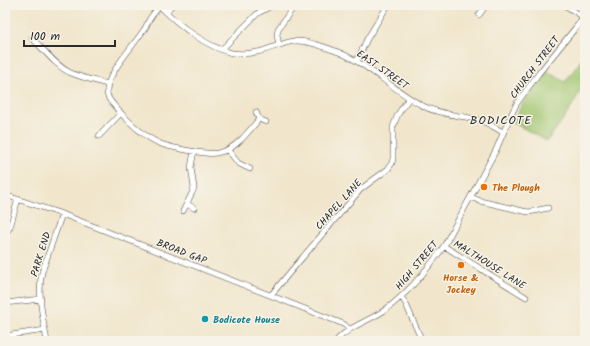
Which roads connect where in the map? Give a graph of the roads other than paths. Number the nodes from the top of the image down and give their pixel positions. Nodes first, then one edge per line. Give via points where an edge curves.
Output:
1 (160, 5) edge
2 (172, 5) edge
3 (295, 5) edge
4 (388, 5) edge
5 (478, 5) edge
6 (271, 6) dead end
7 (566, 6) dead end
8 (484, 7) edge
9 (166, 12) junction
10 (479, 15) dead end
11 (584, 17) edge
12 (32, 38) dead end
13 (279, 45) junction
14 (222, 49) junction
15 (357, 61) junction
16 (107, 84) junction
17 (409, 98) junction
18 (256, 112) dead end
19 (121, 113) junction
20 (259, 119) junction
21 (266, 122) dead end
22 (503, 132) junction
23 (99, 136) dead end
24 (228, 150) junction
25 (194, 151) junction
26 (250, 169) dead end
27 (5, 195) edge
28 (471, 197) junction
29 (18, 199) junction
30 (187, 204) junction
31 (194, 208) dead end
32 (548, 208) dead end
33 (183, 211) dead end
34 (62, 214) junction
35 (5, 234) edge
36 (444, 246) junction
37 (271, 295) junction
38 (401, 297) junction
39 (526, 297) dead end
40 (41, 299) junction
41 (5, 304) edge
42 (349, 329) junction
43 (45, 330) junction
44 (5, 336) edge
45 (47, 341) edge
46 (336, 341) edge
47 (422, 341) edge

1 - 9 street, EAST STREET
1 - 16 street
2 - 9 street
3 - 13 street via 278,29
4 - 15 street
5 - 8 street
6 - 14 street via 258,13
7 - 11 street
8 - 10 street
9 - 14 street, EAST STREET via 195,35
11 - 22 street, CHURCH STREET via 517,103
12 - 16 street via 65,70
13 - 14 street, EAST STREET via 246,54
13 - 15 street, EAST STREET via 296,41 306,42
15 - 17 street, EAST STREET
16 - 19 street via 108,99
17 - 22 street, EAST STREET via 434,111 479,120
17 - 37 street, CHAPEL LANE via 393,126 393,158 388,169 361,190
18 - 20 street
19 - 23 street
19 - 25 street via 161,144
20 - 21 street
20 - 24 street
22 - 28 street, HIGH STREET
24 - 25 street via 212,154
24 - 26 street via 238,163
25 - 30 street via 191,167 194,188
27 - 29 street, BROAD GAP
28 - 32 street via 529,212
28 - 36 street, HIGH STREET
29 - 34 street, BROAD GAP
29 - 35 street via 10,227
30 - 31 street
30 - 33 street
34 - 37 street, BROAD GAP
34 - 40 street, PARK END via 40,278
36 - 38 street, HIGH STREET
36 - 39 street, MALTHOUSE LANE
37 - 42 street, BROAD GAP via 346,325
38 - 42 street, HIGH STREET via 384,310
38 - 47 street
40 - 41 street
40 - 43 street, PARK END
42 - 46 street, HIGH STREET
43 - 44 street
43 - 45 street, PARK END

